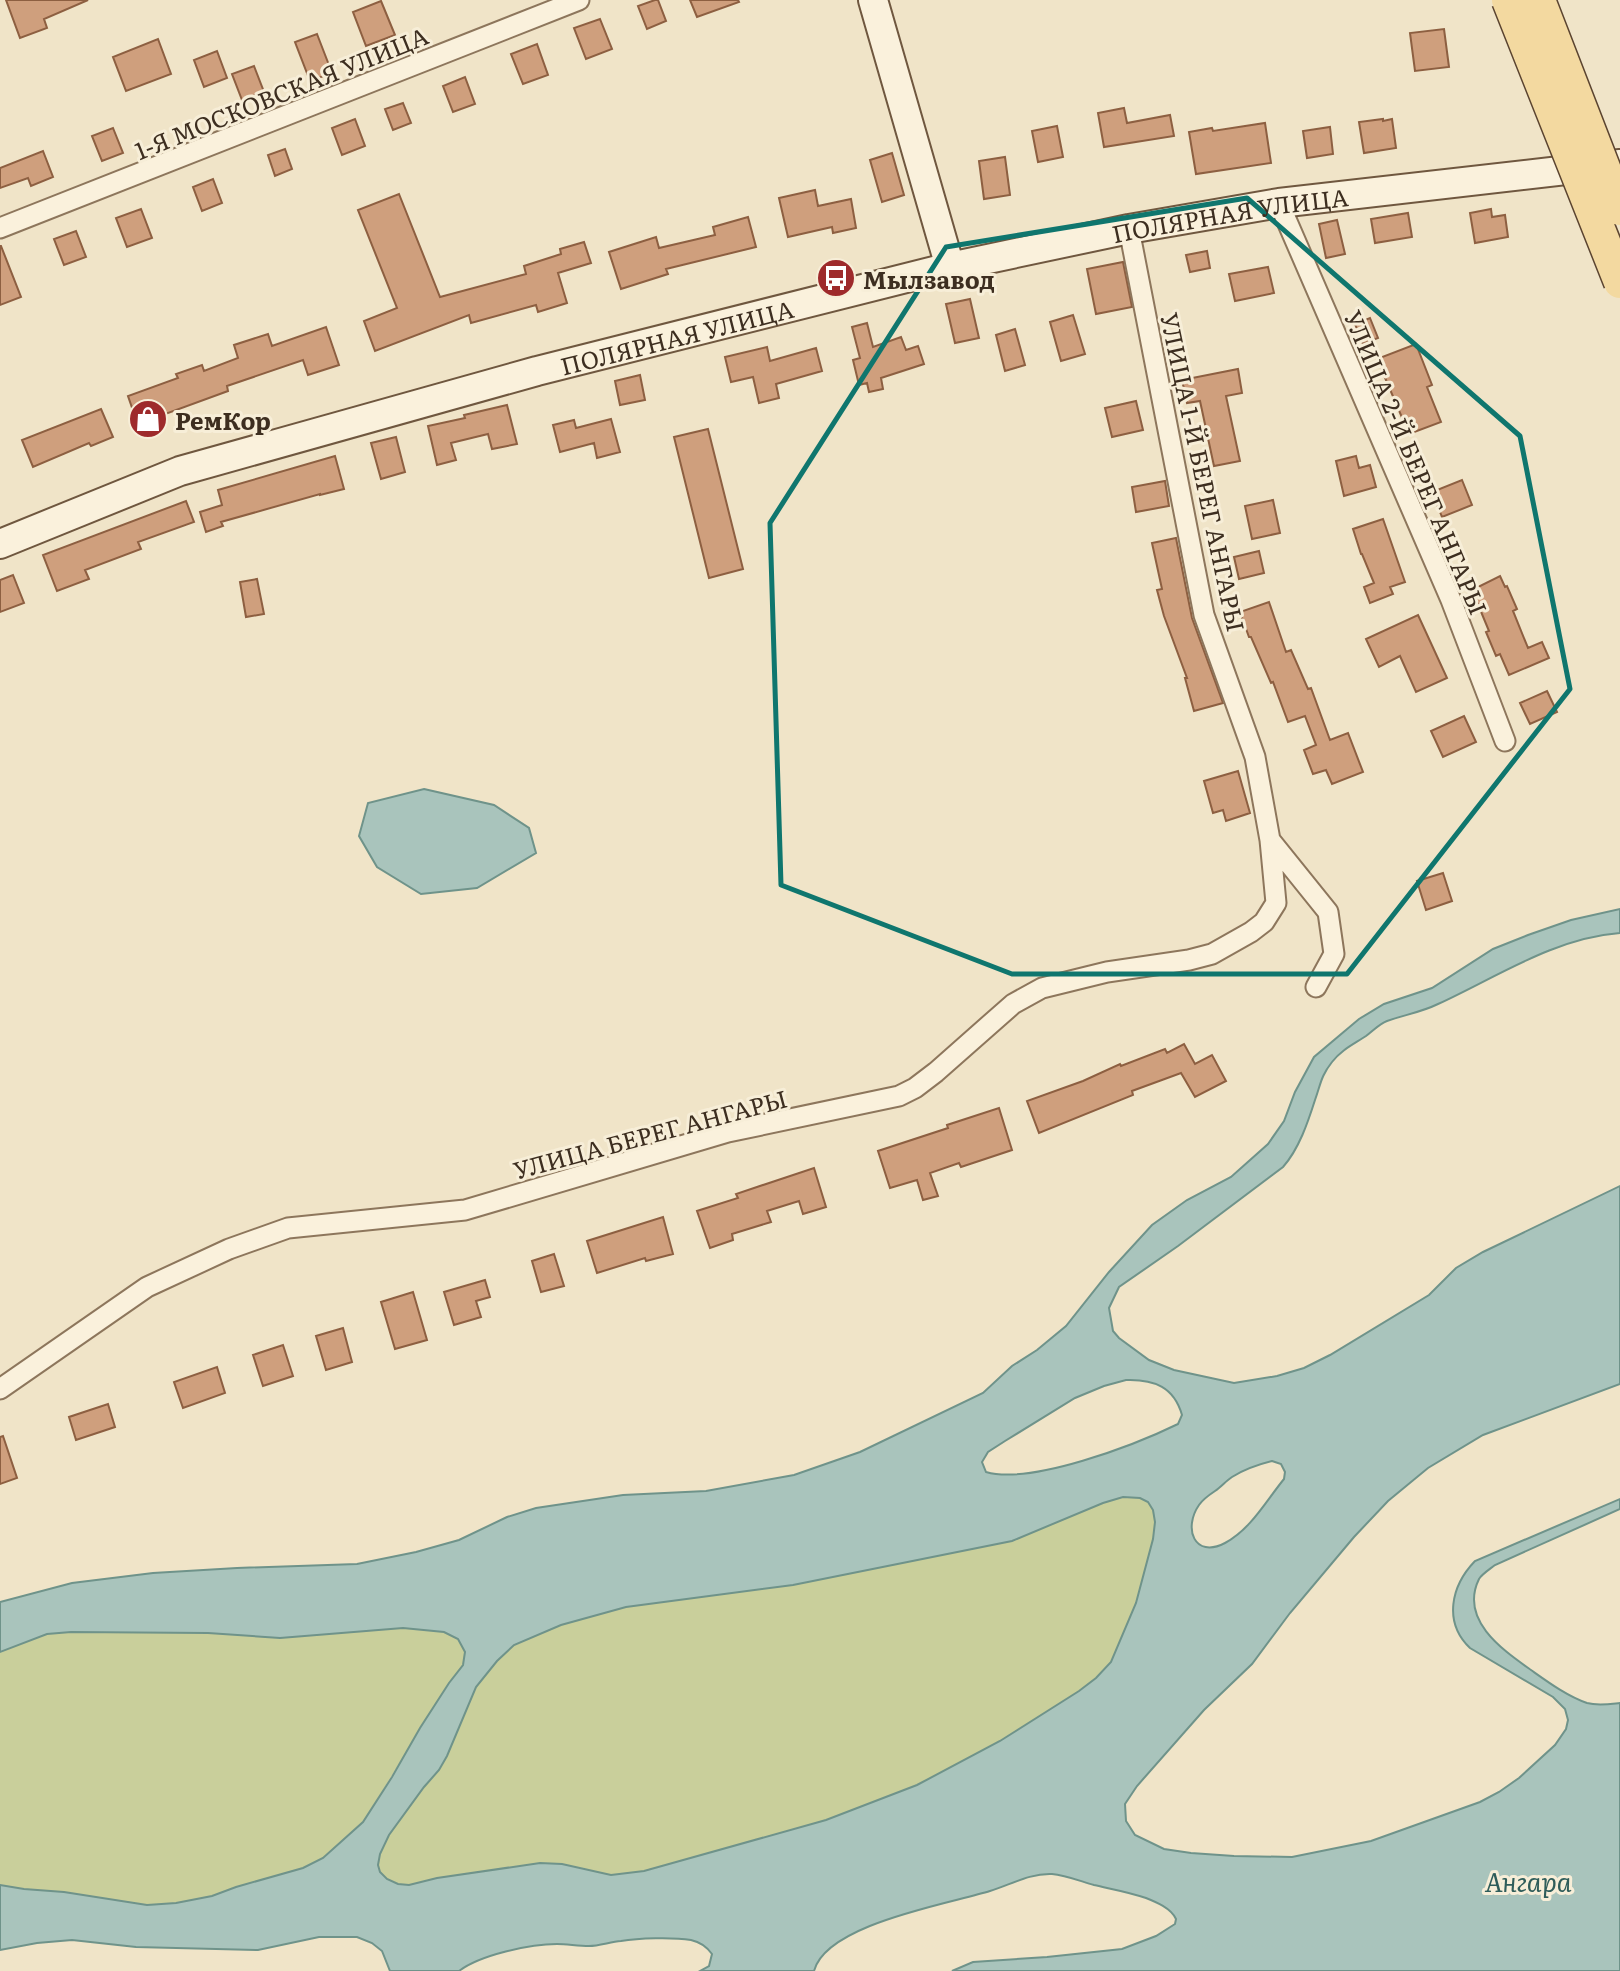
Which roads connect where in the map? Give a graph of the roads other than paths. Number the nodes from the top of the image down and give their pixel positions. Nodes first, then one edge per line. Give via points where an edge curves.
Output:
1 (579, 0) edge
2 (873, 0) edge
3 (1508, 0) edge
4 (1539, 0) edge
5 (1620, 164) edge
6 (1279, 203) junction
7 (1620, 209) edge
8 (0, 229) edge
9 (1129, 229) junction
10 (950, 267) junction
11 (1619, 282) edge
12 (0, 544) edge
13 (1505, 741) dead end
14 (1270, 841) junction
15 (1316, 987) dead end
16 (0, 1389) edge

1 - 8 street, 1-Я МОСКОВСКАЯ УЛИЦА
2 - 10 main road
3 - 11 main road, bridge
4 - 7 main road, bridge
5 - 6 main road, ПОЛЯРНАЯ УЛИЦА
6 - 9 main road, ПОЛЯРНАЯ УЛИЦА
6 - 13 street, УЛИЦА 2-Й БЕРЕГ АНГАРЫ via 1451,600
9 - 10 main road, ПОЛЯРНАЯ УЛИЦА
9 - 14 street, УЛИЦА 1-Й БЕРЕГ АНГАРЫ via 1204,615 1255,757
10 - 12 main road, ПОЛЯРНАЯ УЛИЦА via 537,371 180,471
14 - 15 street, УЛИЦА 1-Й БЕРЕГ АНГАРЫ via 1328,912 1334,954
14 - 16 street, УЛИЦА БЕРЕГ АНГАРЫ via 1276,903 1251,932 1212,954 1042,988 1013,1004 936,1072 899,1096 729,1132 465,1209 288,1228 147,1287

